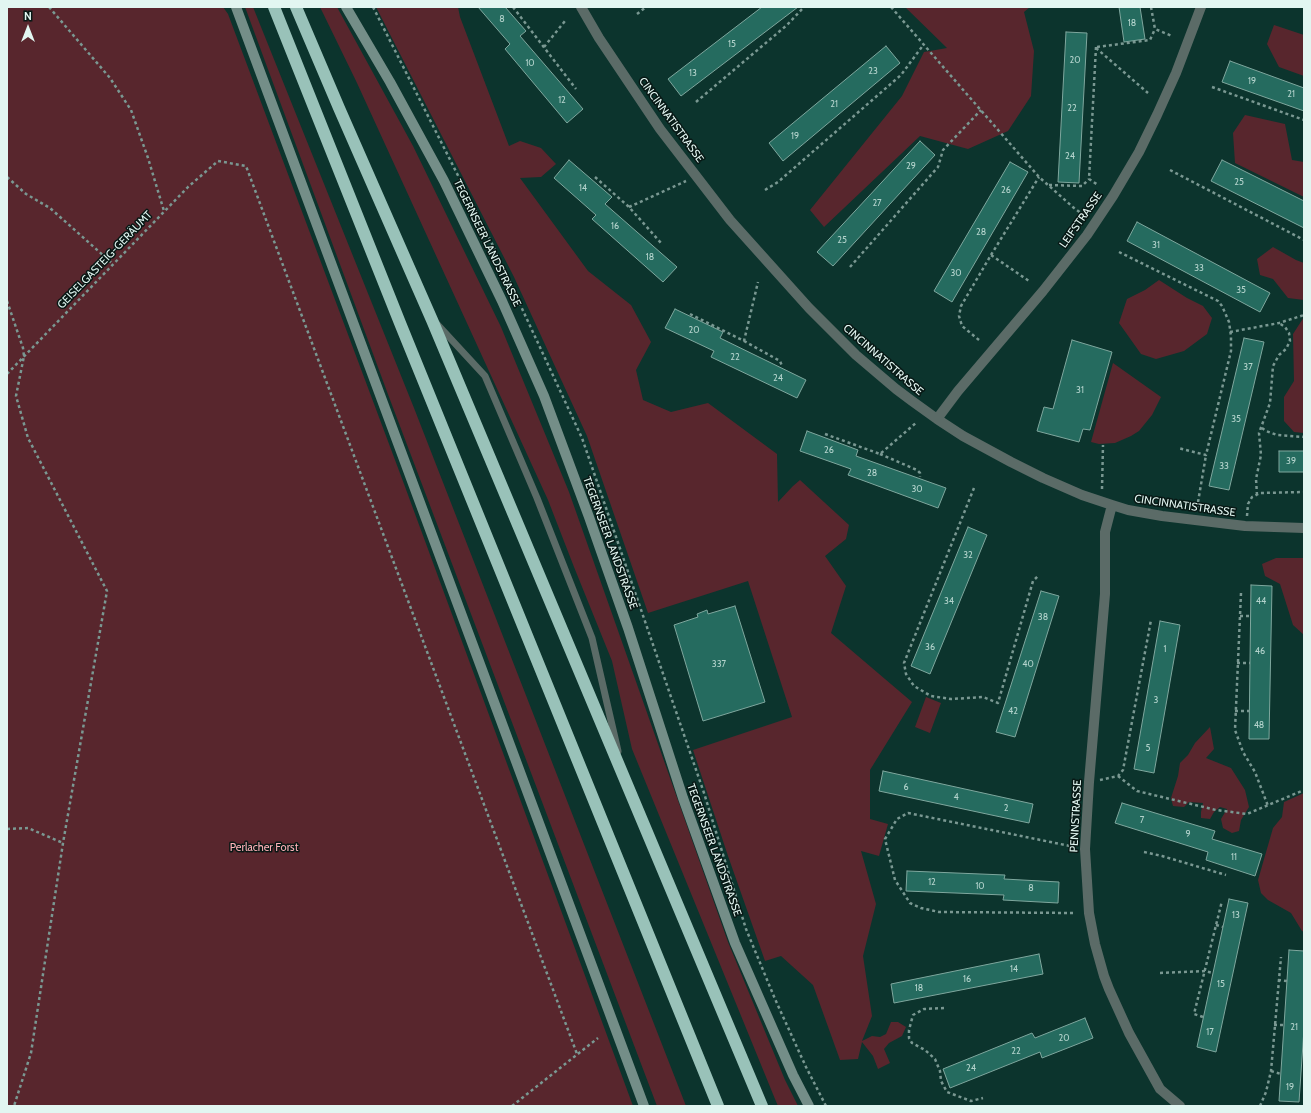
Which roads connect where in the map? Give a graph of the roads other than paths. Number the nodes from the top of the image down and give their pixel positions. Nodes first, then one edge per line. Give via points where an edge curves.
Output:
1 (236, 7) edge
2 (274, 7) edge
3 (296, 7) edge
4 (346, 7) edge
5 (581, 7) edge
6 (1201, 7) edge
7 (432, 320) junction
8 (937, 419) junction
9 (1112, 505) junction
10 (1304, 528) edge
11 (623, 773) junction
12 (644, 1106) edge
13 (718, 1106) edge
14 (762, 1106) edge
15 (809, 1106) edge
16 (1180, 1106) edge

1 - 12 main road
2 - 13 highway
3 - 7 highway
4 - 15 main road, TEGERNSEER LANDSTRASSE via 444,181 544,396 628,628 683,798 735,943
5 - 8 street, CINCINNATISTRASSE via 660,129 730,220 808,308 856,355
6 - 8 street, LEIFSTRASSE via 1157,114 1113,196 1087,235
7 - 11 highway
7 - 11 lane via 485,376 534,491 592,638
8 - 9 street, CINCINNATISTRASSE via 1011,462
9 - 10 street, CINCINNATISTRASSE via 1162,516 1245,526
9 - 16 street, PENNSTRASSE via 1105,536 1105,594 1085,849 1089,913 1095,944 1109,989 1129,1034 1160,1089
11 - 14 highway

